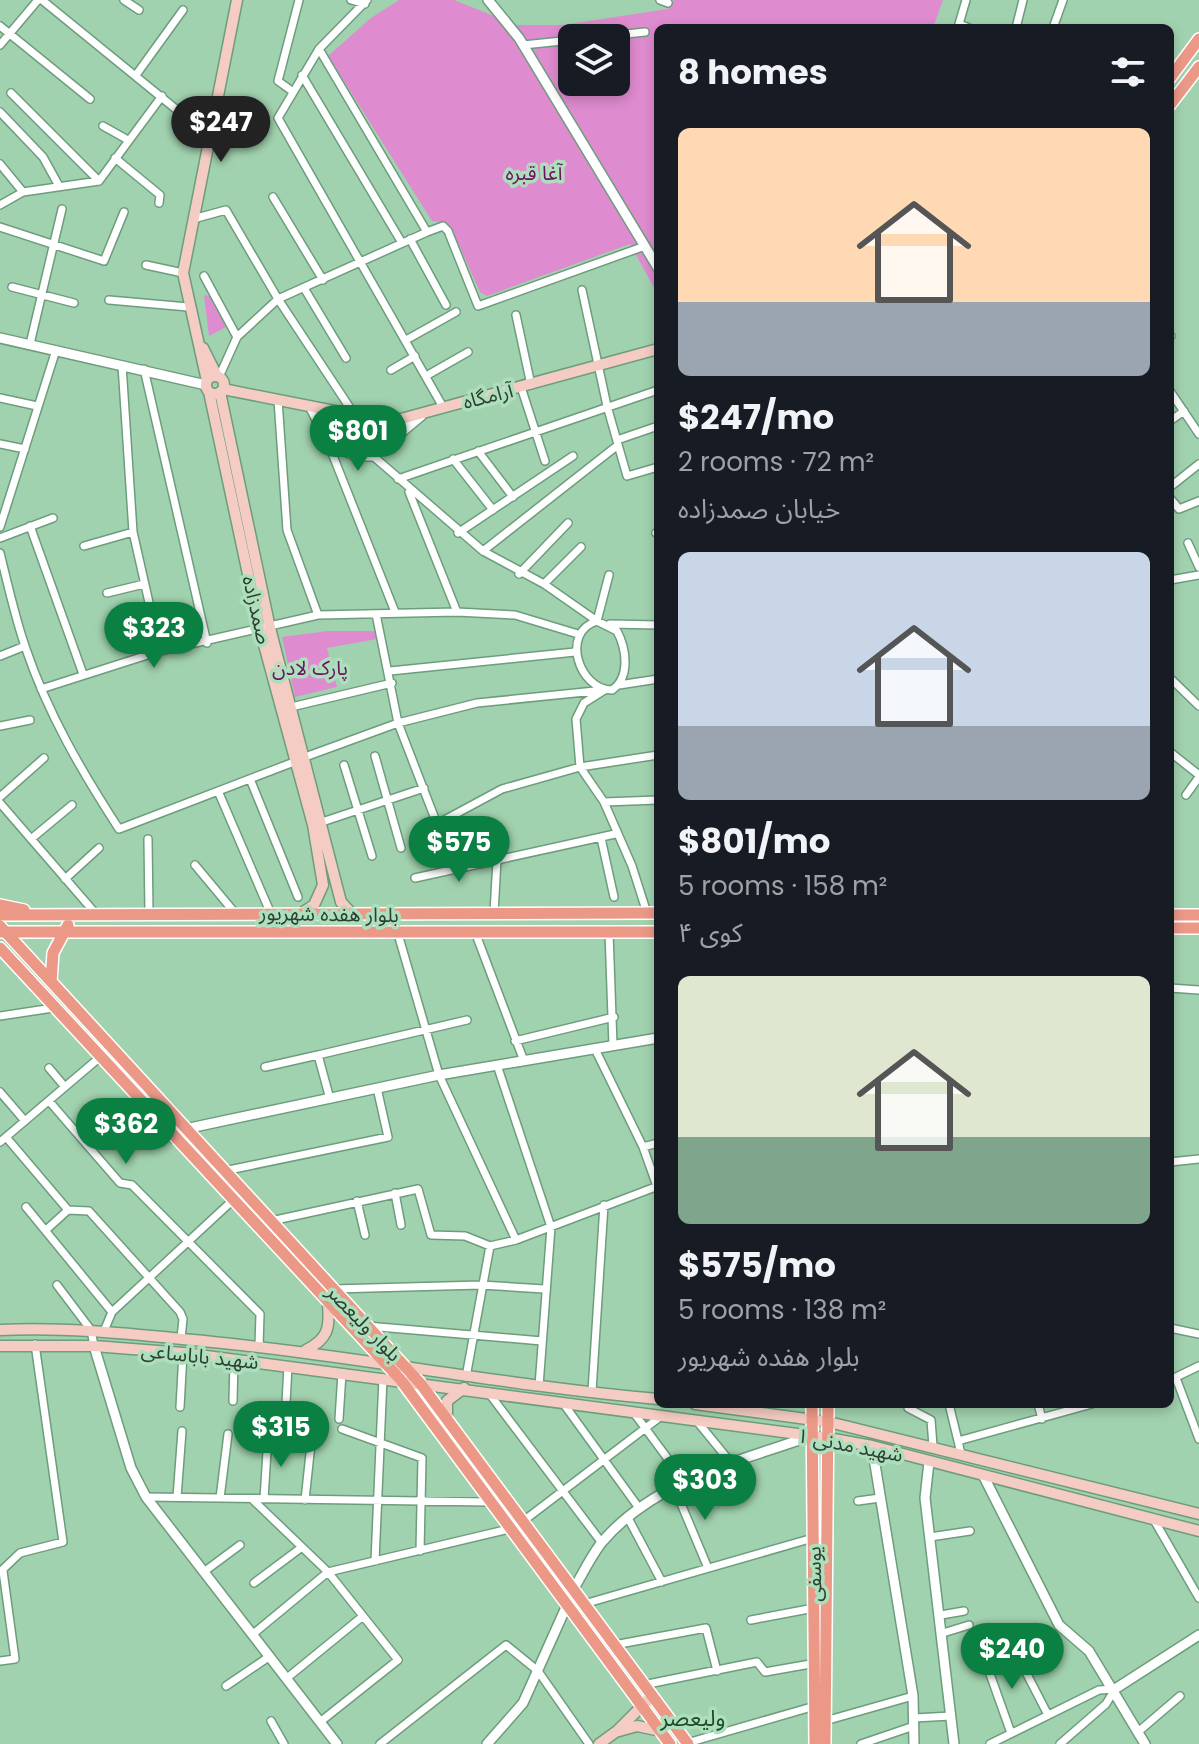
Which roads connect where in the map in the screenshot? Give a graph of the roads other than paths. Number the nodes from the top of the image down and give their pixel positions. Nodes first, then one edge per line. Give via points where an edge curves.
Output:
1 (40, 0) edge
2 (124, 0) edge
3 (237, 0) edge
4 (299, 0) edge
5 (351, 0) edge
6 (488, 0) edge
7 (966, 0) edge
8 (1023, 0) edge
9 (1063, 0) edge
10 (366, 2) edge
11 (139, 10) dead end
12 (183, 10) dead end
13 (959, 24) edge
14 (1017, 24) edge
15 (1054, 24) edge
16 (0, 26) edge
17 (645, 32) dead end
18 (9, 34) junction
19 (630, 34) edge
20 (1199, 39) edge
21 (558, 41) edge
22 (0, 45) edge
23 (523, 45) junction
24 (319, 49) junction
25 (1199, 67) edge
26 (1174, 73) edge
27 (136, 75) junction
28 (302, 75) junction
29 (292, 91) junction
30 (11, 93) dead end
31 (162, 96) junction
32 (90, 99) dead end
33 (1174, 100) edge
34 (0, 112) edge
35 (103, 126) dead end
36 (209, 136) junction
37 (128, 140) junction
38 (115, 158) junction
39 (0, 164) edge
40 (99, 181) junction
41 (59, 186) junction
42 (23, 192) junction
43 (273, 197) dead end
44 (159, 203) dead end
45 (0, 205) edge
46 (62, 209) dead end
47 (124, 212) dead end
48 (191, 220) junction
49 (0, 227) edge
50 (427, 232) junction
51 (406, 241) junction
52 (53, 245) junction
53 (645, 246) junction
54 (654, 261) edge
55 (361, 262) junction
56 (146, 265) dead end
57 (183, 273) junction
58 (204, 276) dead end
59 (323, 280) junction
60 (12, 287) dead end
61 (304, 288) junction
62 (582, 290) dead end
63 (42, 294) junction
64 (278, 299) junction
65 (109, 300) dead end
66 (74, 303) dead end
67 (446, 305) dead end
68 (188, 307) junction
69 (456, 312) dead end
70 (516, 315) dead end
71 (237, 337) junction
72 (0, 338) edge
73 (406, 340) junction
74 (30, 344) junction
75 (56, 350) junction
76 (654, 350) edge
77 (468, 352) dead end
78 (415, 356) junction
79 (346, 358) dead end
80 (122, 365) junction
81 (598, 367) junction
82 (144, 369) junction
83 (391, 370) dead end
84 (426, 376) junction
85 (214, 385) junction
86 (526, 386) junction
87 (654, 391) edge
88 (1174, 397) edge
89 (0, 398) edge
90 (278, 400) junction
91 (37, 406) junction
92 (607, 406) junction
93 (443, 407) junction
94 (311, 408) junction
95 (1184, 411) junction
96 (355, 416) junction
97 (421, 416) junction
98 (1174, 418) edge
99 (654, 428) edge
100 (532, 431) junction
101 (1199, 434) edge
102 (325, 436) junction
103 (617, 442) junction
104 (0, 444) edge
105 (25, 449) junction
106 (478, 451) junction
107 (373, 456) junction
108 (573, 456) dead end
109 (453, 459) junction
110 (545, 461) dead end
111 (1199, 464) edge
112 (654, 468) edge
113 (398, 479) junction
114 (1174, 484) edge
115 (0, 485) edge
116 (11, 487) junction
117 (409, 489) junction
118 (513, 497) junction
119 (1199, 501) edge
120 (1174, 503) edge
121 (493, 510) junction
122 (53, 518) dead end
123 (568, 523) dead end
124 (30, 526) junction
125 (0, 527) edge
126 (133, 532) junction
127 (458, 533) junction
128 (0, 538) edge
129 (1188, 543) dead end
130 (84, 546) dead end
131 (581, 547) dead end
132 (483, 551) junction
133 (0, 553) edge
134 (1199, 567) edge
135 (519, 574) junction
136 (609, 575) dead end
137 (1199, 575) edge
138 (1174, 579) edge
139 (144, 584) junction
140 (544, 584) junction
141 (107, 593) dead end
142 (11, 594) junction
143 (0, 598) edge
144 (395, 612) junction
145 (457, 612) junction
146 (376, 614) junction
147 (318, 615) junction
148 (597, 621) junction
149 (608, 623) junction
150 (654, 625) edge
151 (265, 629) junction
152 (578, 634) junction
153 (207, 643) junction
154 (25, 646) junction
155 (160, 651) junction
156 (575, 652) junction
157 (0, 656) edge
158 (390, 671) junction
159 (83, 674) junction
160 (654, 680) edge
161 (1174, 682) edge
162 (392, 683) junction
163 (619, 685) junction
164 (41, 689) junction
165 (605, 690) junction
166 (1199, 706) edge
167 (286, 708) junction
168 (30, 720) dead end
169 (398, 723) junction
170 (0, 726) edge
171 (1174, 755) edge
172 (375, 756) dead end
173 (654, 756) edge
174 (305, 757) junction
175 (44, 758) dead end
176 (294, 762) junction
177 (344, 765) dead end
178 (580, 767) junction
179 (1199, 776) edge
180 (250, 779) junction
181 (424, 788) junction
182 (218, 791) junction
183 (1186, 795) dead end
184 (0, 800) edge
185 (389, 800) junction
186 (654, 800) edge
187 (604, 802) junction
188 (72, 805) dead end
189 (358, 810) junction
190 (318, 824) junction
191 (467, 832) dead end
192 (615, 834) junction
193 (601, 838) junction
194 (31, 839) junction
195 (148, 839) dead end
196 (99, 848) dead end
197 (401, 848) dead end
198 (372, 856) dead end
199 (497, 860) junction
200 (482, 864) junction
201 (195, 865) dead end
202 (415, 878) dead end
203 (65, 879) junction
204 (298, 897) dead end
205 (614, 897) dead end
206 (0, 905) edge
207 (235, 913) junction
208 (302, 913) junction
209 (494, 913) junction
210 (40, 914) junction
211 (68, 914) junction
212 (96, 914) junction
213 (149, 914) junction
214 (271, 914) junction
215 (648, 914) edge
216 (0, 915) edge
217 (1174, 915) edge
218 (1199, 915) edge
219 (354, 916) junction
220 (1174, 928) edge
221 (1199, 928) edge
222 (1, 930) edge
223 (69, 930) junction
224 (475, 931) junction
225 (609, 932) junction
226 (638, 932) junction
227 (654, 932) edge
228 (398, 934) junction
229 (0, 948) edge
230 (51, 983) junction
231 (1174, 988) edge
232 (1199, 990) edge
233 (53, 1008) junction
234 (0, 1016) edge
235 (614, 1017) junction
236 (467, 1020) dead end
237 (426, 1030) junction
238 (654, 1039) edge
239 (515, 1041) junction
240 (613, 1046) junction
241 (595, 1049) junction
242 (318, 1055) junction
243 (99, 1058) junction
244 (524, 1061) junction
245 (497, 1065) junction
246 (265, 1067) dead end
247 (49, 1068) dead end
248 (439, 1075) junction
249 (65, 1087) junction
250 (377, 1088) junction
251 (0, 1092) edge
252 (330, 1099) junction
253 (49, 1101) junction
254 (25, 1121) junction
255 (185, 1129) junction
256 (173, 1138) junction
257 (3, 1140) edge
258 (654, 1144) edge
259 (643, 1147) junction
260 (1199, 1159) edge
261 (1174, 1162) edge
262 (224, 1171) junction
263 (654, 1177) edge
264 (654, 1189) edge
265 (395, 1193) junction
266 (232, 1201) junction
267 (357, 1201) junction
268 (604, 1205) junction
269 (26, 1207) dead end
270 (68, 1210) junction
271 (271, 1221) junction
272 (401, 1225) dead end
273 (551, 1227) junction
274 (46, 1230) junction
275 (365, 1235) dead end
276 (516, 1240) junction
277 (187, 1243) junction
278 (490, 1246) junction
279 (148, 1277) junction
280 (57, 1285) dead end
281 (481, 1285) junction
282 (331, 1289) junction
283 (544, 1289) junction
284 (328, 1305) junction
285 (112, 1312) junction
286 (365, 1326) junction
287 (1174, 1329) edge
288 (0, 1330) edge
289 (91, 1330) junction
290 (104, 1331) junction
291 (1199, 1334) edge
292 (472, 1336) junction
293 (181, 1338) junction
294 (542, 1341) junction
295 (35, 1344) junction
296 (0, 1346) edge
297 (94, 1346) junction
298 (259, 1346) junction
299 (305, 1351) junction
300 (183, 1353) junction
301 (234, 1360) junction
302 (382, 1362) junction
303 (405, 1365) junction
304 (288, 1366) junction
305 (1199, 1366) edge
306 (342, 1373) junction
307 (383, 1378) junction
308 (1174, 1378) edge
309 (400, 1379) junction
310 (1174, 1381) edge
311 (420, 1383) junction
312 (465, 1383) junction
313 (539, 1386) junction
314 (592, 1391) junction
315 (488, 1392) junction
316 (637, 1397) junction
317 (654, 1399) edge
318 (233, 1401) dead end
319 (286, 1403) dead end
320 (563, 1403) junction
321 (180, 1407) dead end
322 (723, 1408) edge
323 (812, 1408) edge
324 (828, 1408) edge
325 (908, 1408) edge
326 (950, 1408) edge
327 (1039, 1408) edge
328 (1079, 1408) edge
329 (634, 1413) junction
330 (663, 1415) junction
331 (339, 1419) dead end
332 (1042, 1419) junction
333 (696, 1420) junction
334 (812, 1421) junction
335 (829, 1422) junction
336 (449, 1424) junction
337 (645, 1428) junction
338 (342, 1429) dead end
339 (182, 1431) dead end
340 (228, 1434) dead end
341 (268, 1436) dead end
342 (811, 1436) junction
343 (828, 1438) junction
344 (1199, 1439) edge
345 (379, 1441) junction
346 (958, 1441) junction
347 (311, 1444) dead end
348 (872, 1446) junction
349 (933, 1446) junction
350 (961, 1454) junction
351 (604, 1460) junction
352 (929, 1462) junction
353 (732, 1464) junction
354 (957, 1469) junction
355 (983, 1475) junction
356 (685, 1482) junction
357 (674, 1487) junction
358 (563, 1491) junction
359 (146, 1497) junction
360 (177, 1497) junction
361 (220, 1498) junction
362 (880, 1498) junction
363 (251, 1499) junction
364 (264, 1499) junction
365 (305, 1500) junction
366 (375, 1501) junction
367 (858, 1501) dead end
368 (419, 1502) junction
369 (489, 1502) junction
370 (639, 1508) junction
371 (1199, 1514) edge
372 (628, 1518) junction
373 (1154, 1520) junction
374 (522, 1522) junction
375 (509, 1529) junction
376 (970, 1531) dead end
377 (1199, 1531) edge
378 (930, 1537) junction
379 (813, 1538) junction
380 (602, 1543) junction
381 (240, 1545) dead end
382 (302, 1547) junction
383 (420, 1551) junction
384 (375, 1561) junction
385 (708, 1568) junction
386 (1, 1571) edge
387 (205, 1571) junction
388 (328, 1572) junction
389 (662, 1582) junction
390 (254, 1583) dead end
391 (573, 1590) junction
392 (1199, 1598) edge
393 (584, 1604) junction
394 (567, 1605) junction
395 (820, 1607) junction
396 (964, 1611) dead end
397 (941, 1615) junction
398 (363, 1616) junction
399 (751, 1620) dead end
400 (969, 1625) dead end
401 (943, 1633) junction
402 (253, 1634) junction
403 (1199, 1635) edge
404 (614, 1645) junction
405 (1012, 1645) dead end
406 (270, 1656) junction
407 (985, 1660) dead end
408 (0, 1661) edge
409 (816, 1663) junction
410 (538, 1671) junction
411 (717, 1671) junction
412 (287, 1678) junction
413 (643, 1685) junction
414 (226, 1686) dead end
415 (1115, 1689) junction
416 (913, 1696) junction
417 (1180, 1696) dead end
418 (652, 1697) junction
419 (640, 1705) junction
420 (815, 1706) junction
421 (1048, 1715) junction
422 (951, 1716) junction
423 (271, 1721) dead end
424 (825, 1721) junction
425 (320, 1722) junction
426 (914, 1722) junction
427 (617, 1731) junction
428 (661, 1731) junction
429 (1138, 1732) junction
430 (1011, 1733) junction
431 (605, 1742) edge
432 (687, 1743) edge
433 (284, 1744) edge
434 (337, 1744) edge
435 (380, 1744) edge
436 (487, 1744) edge
437 (589, 1744) edge
438 (670, 1744) edge
439 (815, 1744) edge
440 (825, 1744) edge
441 (861, 1744) edge
442 (914, 1744) edge
443 (954, 1744) edge
444 (990, 1744) edge
445 (1060, 1744) edge
446 (1145, 1744) edge

1 - 18 street
1 - 27 street
2 - 11 street
3 - 36 main road, صمدزاده
4 - 29 street via 278,81
5 - 10 street
6 - 23 street
7 - 13 street
8 - 14 street
9 - 15 street
10 - 24 street
12 - 27 street
16 - 18 street
17 - 19 street
18 - 22 street
18 - 32 street
20 - 26 main road
21 - 23 street
23 - 53 street
24 - 28 street
24 - 50 street
25 - 33 main road
27 - 31 street
28 - 29 street
28 - 51 street
29 - 55 street via 278,118
30 - 40 street
31 - 36 street
31 - 37 street
34 - 41 street via 43,157
35 - 37 street
36 - 48 main road, صمدزاده
37 - 38 street
38 - 40 street
38 - 44 street via 160,195
39 - 42 street
40 - 41 street
41 - 42 street
42 - 45 street
43 - 59 street
46 - 52 street
47 - 52 street via 104,261
48 - 57 main road, صمدزاده
48 - 64 street via 226,210
49 - 52 street
50 - 51 street
50 - 53 street via 443,226 448,231 478,306
51 - 55 street
51 - 67 street
52 - 63 street
53 - 54 street
55 - 59 street
55 - 73 street
56 - 57 street
57 - 68 main road, صمدزاده
58 - 71 street
59 - 61 street
60 - 63 street
61 - 64 street
61 - 79 street
62 - 81 street
63 - 66 street
63 - 74 street
64 - 71 street
64 - 96 street
65 - 68 street
68 - 85 main road, صمدزاده
69 - 73 street
70 - 86 street
71 - 85 street
72 - 74 street
73 - 78 street
74 - 75 street
75 - 80 street
75 - 91 street
76 - 81 main road, آرامگاه
77 - 84 street
78 - 83 street
78 - 84 street
80 - 82 street
80 - 126 street
81 - 86 main road, آرامگاه
81 - 92 street
82 - 85 street
82 - 153 street
84 - 93 street
85 - 90 main road, آرامگاه
85 - 151 main road, صمدزاده
86 - 93 main road, آرامگاه
86 - 100 street
87 - 92 street
88 - 95 street
89 - 91 street
90 - 94 main road, آرامگاه
90 - 147 street via 287,530
91 - 105 street
92 - 100 street
92 - 103 street
93 - 97 main road, آرامگاه
94 - 96 main road, آرامگاه
94 - 102 street
95 - 98 street
95 - 101 street
96 - 97 main road, آرامگاه via 390,422
97 - 107 street
99 - 103 street
100 - 106 street
100 - 110 street
102 - 107 street via 354,456
102 - 144 street
103 - 112 street via 627,476
103 - 132 street
104 - 105 street
105 - 116 street
106 - 109 street
106 - 118 street
107 - 113 street
108 - 118 street
109 - 113 street
109 - 121 street
111 - 114 street
113 - 117 street
115 - 116 street
116 - 125 street
117 - 127 street
117 - 145 street
118 - 121 street
119 - 120 street via 1179,509
121 - 127 street
122 - 124 street
123 - 135 street
124 - 128 street
124 - 159 street
126 - 130 street
126 - 139 street
127 - 132 street
129 - 134 street
131 - 140 street
132 - 135 street
133 - 142 street
135 - 140 street
136 - 148 street
137 - 138 street
139 - 141 street
139 - 155 street
140 - 148 street
142 - 143 street
142 - 154 street
144 - 145 street
144 - 146 street
145 - 152 street via 515,615
146 - 147 street
146 - 158 street
147 - 151 street
148 - 149 street
148 - 152 street
149 - 150 street
149 - 163 street via 625,652
151 - 153 street
151 - 167 main road, صمدزاده
152 - 156 street
153 - 155 street
154 - 157 street
154 - 164 street
155 - 159 street
156 - 158 street
156 - 165 street via 586,673
158 - 162 street
159 - 164 street
160 - 163 street
161 - 166 street
162 - 167 street
162 - 169 street
163 - 165 street
164 - 182 street via 75,761 119,829
165 - 169 street via 477,703
165 - 178 street via 584,703 576,719
167 - 174 main road, صمدزاده
167 - 176 main road, صمدزاده
168 - 170 street
169 - 174 street
169 - 181 street
171 - 179 street
172 - 185 street
173 - 178 street
174 - 176 main road
174 - 190 main road, صمدزاده
175 - 184 street
176 - 180 street
176 - 190 main road, صمدزاده
177 - 189 street
178 - 181 street via 502,789 437,824
178 - 187 street
179 - 183 street
180 - 182 street
180 - 204 street
181 - 185 street
182 - 214 street
184 - 194 street
185 - 189 street
185 - 197 street
186 - 187 street
187 - 192 street
188 - 194 street
189 - 190 street
189 - 198 street
190 - 208 main road, صمدزاده via 323,885 314,905
190 - 219 main road, صمدزاده via 341,902
191 - 200 street
192 - 193 street
192 - 215 street
193 - 199 street
193 - 205 street
194 - 203 street
195 - 213 street
196 - 203 street
199 - 200 street
199 - 209 street
200 - 202 street
201 - 207 street
203 - 212 street
206 - 210 main road
207 - 213 main road, بلوار هفده شهریور
207 - 214 main road, بلوار هفده شهریور
208 - 214 main road, بلوار هفده شهریور
208 - 219 main road, بلوار هفده شهریور
209 - 215 main road, بلوار هفده شهریور
209 - 219 main road, بلوار هفده شهریور
210 - 211 main road, بلوار هفده شهریور
210 - 216 main road, بلوار هفده شهریور
211 - 212 main road, بلوار هفده شهریور
211 - 223 main road
212 - 213 main road, بلوار هفده شهریور
215 - 226 main road
217 - 218 main road
220 - 221 main road
222 - 223 main road, بلوار هفده شهریور
222 - 230 main road, بلوار ولیعصر
223 - 228 main road, بلوار هفده شهریور
223 - 230 main road via 53,953
224 - 225 main road, بلوار هفده شهریور
224 - 228 main road, بلوار هفده شهریور
224 - 239 street
225 - 226 main road, بلوار هفده شهریور
225 - 235 street
226 - 227 main road, بلوار هفده شهریور
228 - 237 street
229 - 233 main road, بلوار ولیعصر
230 - 255 main road, بلوار ولیعصر
231 - 232 street
233 - 234 street
233 - 243 main road, بلوار ولیعصر
235 - 239 street
235 - 240 street
236 - 237 street
237 - 242 street
237 - 248 street
238 - 240 street
239 - 244 street
240 - 241 street
241 - 244 street
241 - 259 street
242 - 246 street
242 - 252 street
243 - 249 street
243 - 256 main road, بلوار ولیعصر
244 - 245 street
245 - 248 street
245 - 273 street
247 - 249 street
248 - 250 street
248 - 276 street
249 - 253 street
250 - 252 street
250 - 262 street via 388,1137
251 - 254 street
252 - 255 street
253 - 254 street
253 - 277 street via 120,1183 132,1185
254 - 257 street
255 - 256 street
255 - 262 main road, بلوار ولیعصر
256 - 266 main road, بلوار ولیعصر
257 - 270 street
258 - 259 street
259 - 263 street
260 - 261 street
262 - 271 main road, بلوار ولیعصر
264 - 268 street
265 - 267 street
265 - 272 street
265 - 278 street via 418,1189 431,1235 465,1236
266 - 277 street
266 - 284 main road, بلوار ولیعصر
267 - 271 street
267 - 275 street
268 - 273 street
268 - 314 street
269 - 274 street
270 - 274 street
270 - 279 street via 89,1211
271 - 282 main road, بلوار ولیعصر
273 - 276 street
273 - 283 street
274 - 285 street
276 - 278 street
277 - 279 street
277 - 298 street via 260,1314
278 - 281 street
279 - 285 street
279 - 293 street via 180,1312
280 - 289 street
281 - 282 street
281 - 283 street
281 - 292 street
282 - 286 main road, بلوار ولیعصر
283 - 294 street
284 - 299 main road via 330,1329 321,1343
284 - 302 main road, بلوار ولیعصر
285 - 290 street
286 - 292 street
286 - 303 main road, بلوار ولیعصر
287 - 291 street
288 - 289 main road, شهید باباساعی
289 - 290 main road, شهید باباساعی
289 - 297 street
290 - 293 main road, شهید باباساعی
292 - 294 street
292 - 312 street
293 - 298 main road, شهید باباساعی
294 - 313 street
295 - 296 main road, شهید باباساعی
295 - 297 main road, شهید باباساعی
295 - 386 street via 63,1542 20,1553
297 - 300 main road, شهید باباساعی
297 - 359 street via 131,1468
298 - 299 main road, شهید باباساعی
299 - 302 main road, شهید باباساعی
300 - 301 main road, شهید باباساعی
300 - 321 street
301 - 304 main road, شهید باباساعی
301 - 318 street
302 - 303 main road, شهید مدنی ۱
302 - 309 main road, بلوار ولیعصر
303 - 311 main road, بلوار ولیعصر
303 - 312 main road, شهید مدنی ۱
304 - 306 main road, شهید باباساعی
304 - 319 street
305 - 308 street
306 - 307 main road, شهید باباساعی
306 - 331 street
307 - 309 main road, شهید باباساعی
307 - 345 street
309 - 311 main road, شهید مدنی ۱
309 - 369 main road, بلوار ولیعصر
310 - 344 street
311 - 312 main road, شهید مدنی ۱
311 - 336 main road, بلوار ولیعصر
312 - 313 main road, شهید مدنی ۱
312 - 315 main road, شهید مدنی ۱
312 - 336 main road via 447,1401
313 - 314 main road, شهید مدنی ۱
314 - 316 main road, شهید مدنی ۱
315 - 320 main road, شهید مدنی ۱
315 - 358 street
316 - 317 main road, شهید مدنی ۱
316 - 329 main road
320 - 329 main road, شهید مدنی ۱
320 - 351 street
322 - 334 main road, شهید مدنی ۱
323 - 334 main road, یوسفی
324 - 335 main road, یوسفی
325 - 349 street via 931,1420
326 - 346 street
327 - 332 street
328 - 332 street
329 - 330 main road, شهید مدنی ۱
329 - 337 street
330 - 333 main road, شهید مدنی ۱
330 - 337 street
332 - 346 street
333 - 342 main road, شهید مدنی ۱
333 - 353 street
334 - 335 main road, شهید مدنی ۱
334 - 342 main road, یوسفی
335 - 343 main road, یوسفی
335 - 349 main road, شهید مدنی ۱
336 - 374 main road, بلوار ولیعصر
337 - 351 street
337 - 356 street
338 - 345 street
339 - 360 street
340 - 361 street
341 - 364 street
342 - 343 main road, شهید مدنی ۱
342 - 353 street
342 - 379 main road, یوسفی
343 - 348 main road, شهید مدنی ۱
343 - 395 main road, یوسفی
345 - 366 street
345 - 368 street via 422,1458
346 - 350 street
347 - 365 street
348 - 352 main road, شهید مدنی ۱
348 - 362 street
349 - 350 main road, شهید مدنی ۱
349 - 352 main road
350 - 354 main road
350 - 371 main road, شهید مدنی ۱
351 - 358 street
351 - 370 street
352 - 354 main road, شهید مدنی ۱
352 - 378 street via 925,1498
353 - 356 street
354 - 355 main road, شهید مدنی ۱
355 - 373 main road, شهید مدنی ۱
355 - 415 street via 1059,1625 1089,1651
356 - 357 street
357 - 370 street
357 - 385 street
358 - 374 street
358 - 380 street
359 - 360 street
359 - 387 street
360 - 361 street
361 - 363 street
362 - 367 street
362 - 416 street
363 - 364 street
363 - 382 street
364 - 365 street
365 - 366 street
366 - 368 street
366 - 384 street
368 - 369 street
368 - 383 street
369 - 375 main road, بلوار ولیعصر
370 - 372 street
372 - 380 street
372 - 389 street
373 - 377 main road, شهید مدنی ۱
373 - 392 street
374 - 391 main road, بلوار ولیعصر
375 - 383 street
375 - 394 main road, بلوار ولیعصر
376 - 378 street
378 - 397 street
379 - 385 street
379 - 395 main road, یوسفی
380 - 391 street
381 - 387 street
382 - 388 street
382 - 390 street
383 - 384 street
384 - 388 street
385 - 389 street
386 - 408 street via 15,1659
387 - 402 street
388 - 398 street
388 - 402 street
389 - 393 street
391 - 393 main road, بلوار ولیعصر
391 - 394 main road
393 - 404 main road, بلوار ولیعصر
394 - 410 street
394 - 419 main road, بلوار ولیعصر
395 - 399 street
395 - 409 main road, یوسفی
395 - 424 main road, یوسفی
396 - 397 street
397 - 401 street
398 - 412 street
398 - 425 street via 398,1660
400 - 401 street
401 - 422 street
402 - 406 street
403 - 415 street
404 - 411 street via 706,1628
404 - 413 main road, بلوار ولیعصر
405 - 421 street
406 - 412 street
406 - 414 street
407 - 430 street
409 - 411 street via 765,1672 757,1662
409 - 420 main road, یوسفی
410 - 435 street via 506,1645
410 - 436 street via 523,1703
410 - 437 street
411 - 413 street
412 - 425 street
413 - 418 main road, بلوار ولیعصر
415 - 421 street via 1099,1690
415 - 429 street
415 - 445 street via 1106,1704
416 - 424 street
416 - 426 street
417 - 429 street
418 - 419 main road
418 - 432 main road, بلوار ولیعصر
419 - 427 main road
419 - 428 main road, بلوار ولیعصر
420 - 432 street
420 - 439 main road, یوسفی
421 - 430 street
422 - 426 street
422 - 443 street
423 - 433 street
424 - 440 main road, یوسفی
425 - 434 street
426 - 441 street
426 - 442 street
427 - 428 main road via 637,1726
427 - 431 main road
428 - 438 main road, بلوار ولیعصر
429 - 446 street
430 - 444 street

